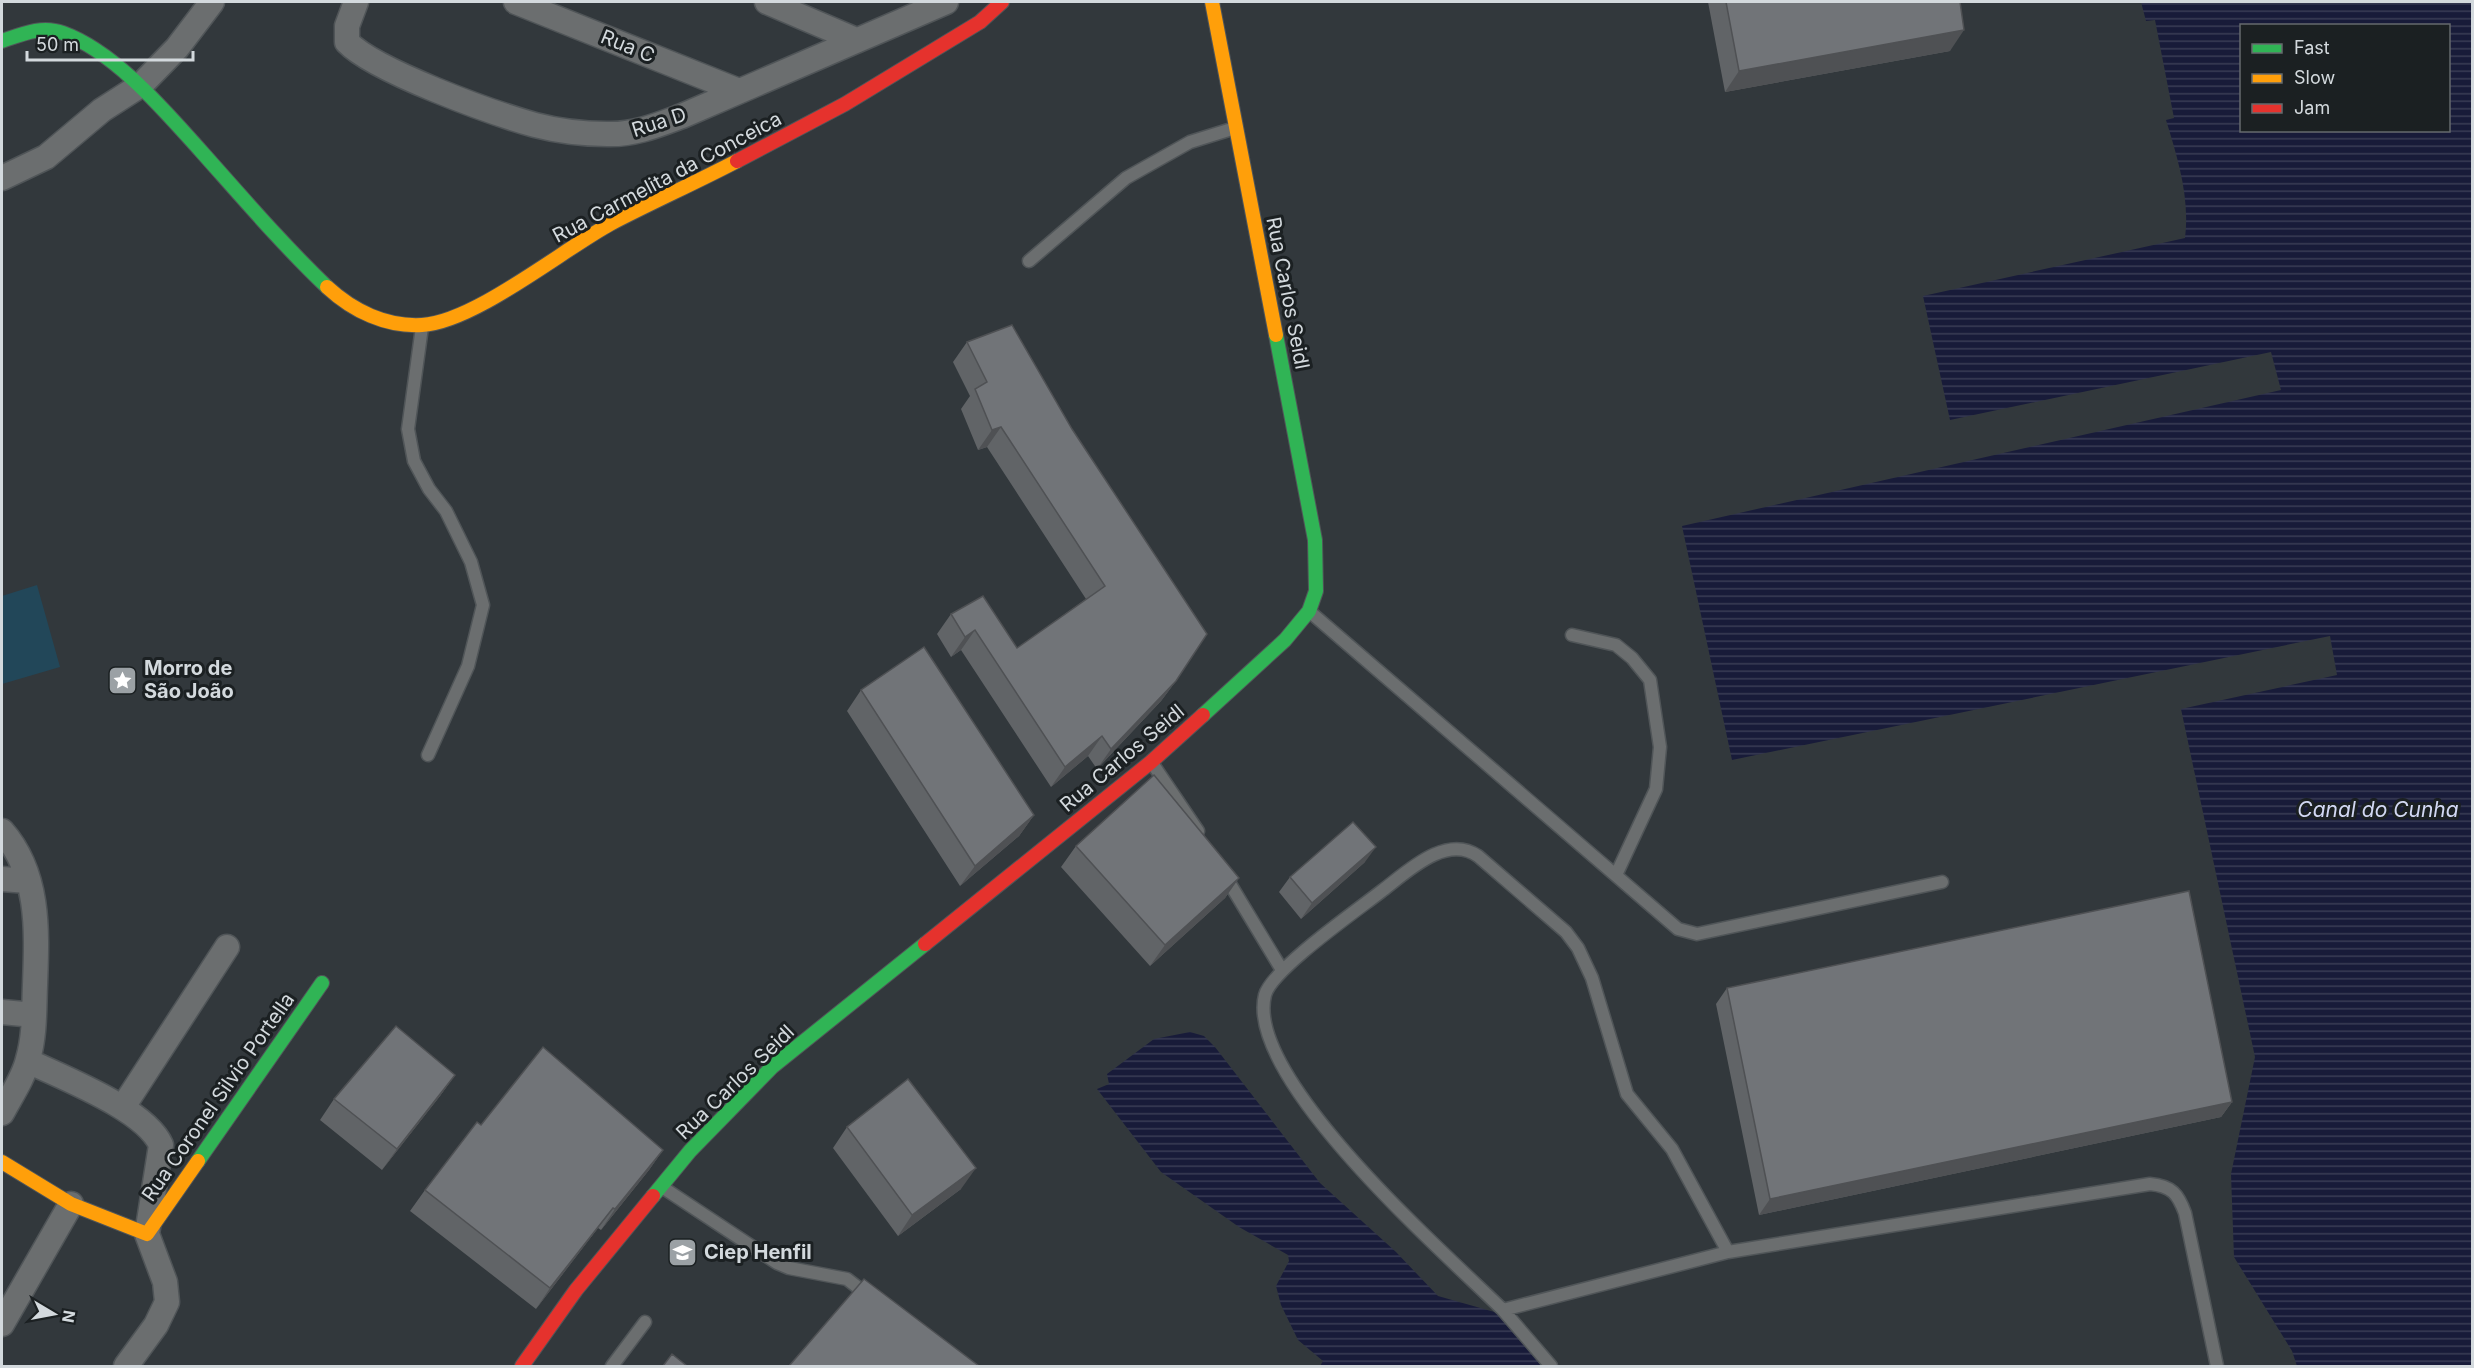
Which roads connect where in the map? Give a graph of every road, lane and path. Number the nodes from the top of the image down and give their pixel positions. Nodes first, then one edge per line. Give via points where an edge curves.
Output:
1 (212, 2) edge
2 (356, 2) edge
3 (516, 2) edge
4 (767, 2) edge
5 (946, 2) edge
6 (1002, 2) edge
7 (1212, 2) edge
8 (855, 40) junction
9 (2, 41) edge
10 (141, 85) junction
11 (739, 92) junction
12 (1236, 128) junction
13 (2, 178) edge
14 (1029, 261) dead end
15 (422, 326) junction
16 (1309, 611) junction
17 (1572, 635) dead end
18 (428, 755) dead end
19 (1151, 762) junction
20 (2, 831) edge
21 (1203, 840) edge
22 (1216, 860) edge
23 (1616, 875) junction
24 (2, 879) edge
25 (28, 881) junction
26 (1942, 882) dead end
27 (227, 947) dead end
28 (1282, 970) junction
29 (322, 983) dead end
30 (2, 1012) edge
31 (34, 1015) junction
32 (28, 1061) junction
33 (123, 1107) junction
34 (2, 1113) edge
35 (2, 1162) edge
36 (661, 1186) junction
37 (71, 1204) junction
38 (147, 1234) junction
39 (1728, 1252) junction
40 (878, 1303) edge
41 (1503, 1310) junction
42 (645, 1322) dead end
43 (2, 1324) edge
44 (126, 1366) edge
45 (522, 1366) edge
46 (612, 1366) edge
47 (1551, 1366) edge
48 (2217, 1366) edge

1 - 10 street via 177,48
2 - 11 street, Rua D via 346,34 352,47 405,76 536,125 609,135 645,129
3 - 11 street, Rua C
4 - 8 street
5 - 8 street, Rua D
6 - 15 street, Rua Carmelita da Conceica via 980,22 846,104 609,225 460,316
7 - 12 street, Rua Carlos Seidl
8 - 11 street, Rua D
9 - 10 street, Rua Carmelita da Conceica via 38,29 62,32 84,43
10 - 13 street via 102,110 46,157
10 - 15 street, Rua Carmelita da Conceica via 335,294 364,314
12 - 14 lane via 1190,142 1126,178
12 - 16 street, Rua Carlos Seidl via 1315,540 1316,591
15 - 18 lane via 408,429 414,460 446,511 471,562 483,605 468,666
16 - 19 street, Rua Carlos Seidl via 1285,640
16 - 23 lane
17 - 23 lane via 1616,645 1650,680 1660,747 1656,789
19 - 21 lane
19 - 36 street, Rua Carlos Seidl via 772,1067
20 - 25 street via 23,863
22 - 28 lane
23 - 26 lane via 1678,929 1697,934
24 - 25 street
25 - 31 street via 36,931
27 - 33 street
28 - 39 lane via 1409,870 1449,849 1474,853 1578,948 1592,978 1627,1094 1672,1149
28 - 41 lane via 1265,994 1264,1017 1281,1061 1308,1106 1349,1159
29 - 38 street, Rua Coronel Silvio Portella
30 - 31 street
31 - 32 street
32 - 33 street
32 - 34 street
33 - 38 street via 153,1132 161,1145
35 - 37 street
36 - 40 lane via 777,1263 847,1280
36 - 45 street, Rua Carlos Seidl via 576,1290
37 - 38 street
37 - 43 street
38 - 44 street via 165,1282 167,1302 156,1325
39 - 41 lane
39 - 48 lane via 2133,1186 2160,1185 2174,1191 2185,1214
41 - 47 lane
42 - 46 lane

